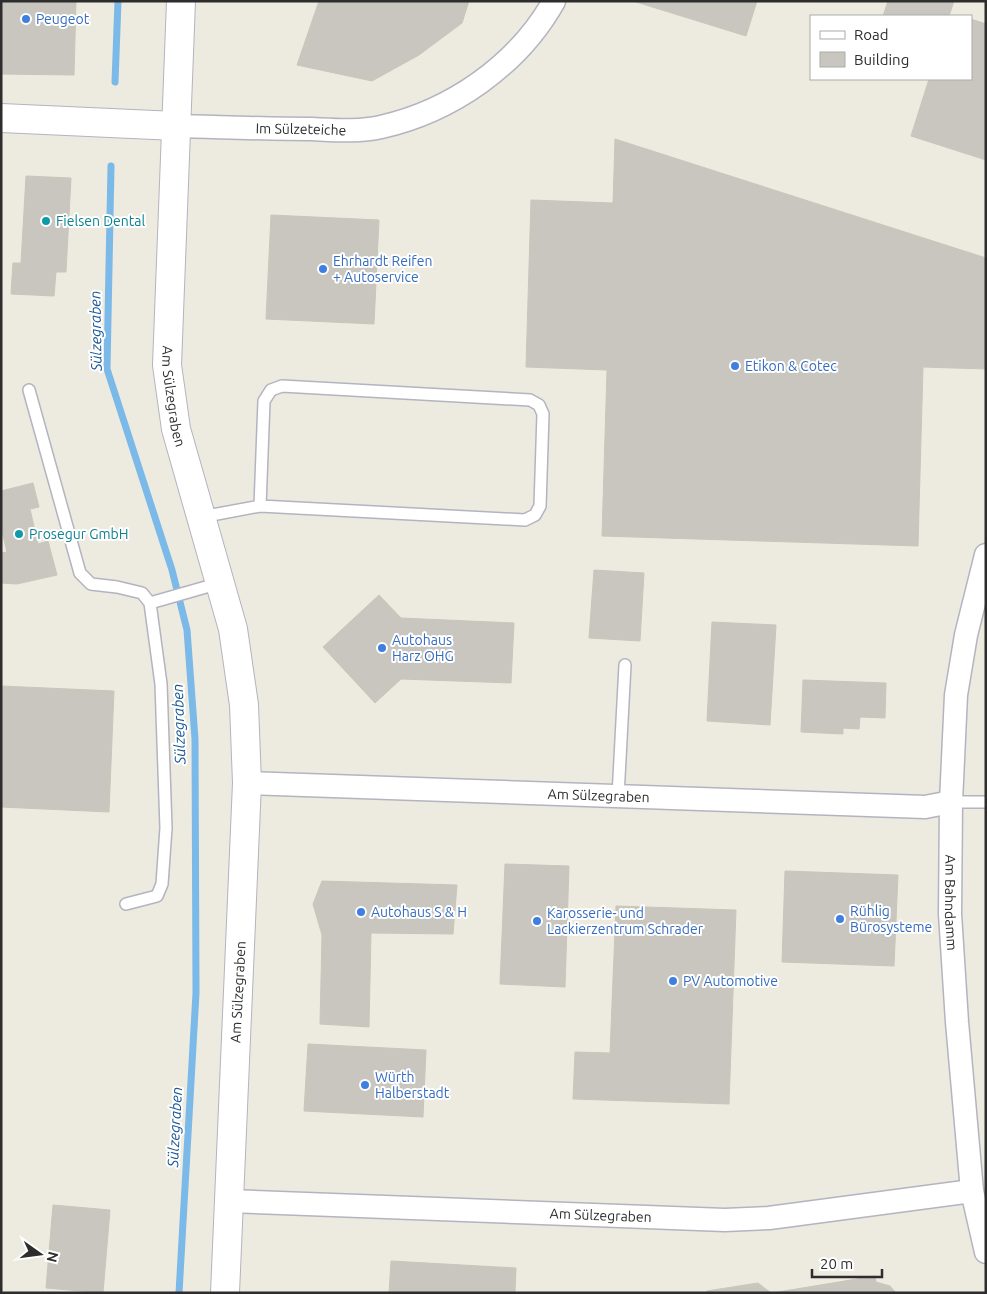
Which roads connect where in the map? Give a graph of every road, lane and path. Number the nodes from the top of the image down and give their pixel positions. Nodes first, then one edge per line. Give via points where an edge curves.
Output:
1 (181, 1) edge
2 (554, 1) edge
3 (1, 118) edge
4 (176, 126) junction
5 (30, 390) dead end
6 (260, 506) junction
7 (201, 518) junction
8 (986, 555) edge
9 (220, 583) junction
10 (150, 603) junction
11 (625, 665) dead end
12 (247, 783) junction
13 (618, 796) junction
14 (951, 802) junction
15 (986, 802) edge
16 (126, 904) dead end
17 (972, 1191) junction
18 (229, 1201) junction
19 (986, 1252) edge
20 (225, 1293) edge

1 - 4 street, Am Sülzegraben
2 - 4 street, Im Sülzeteiche via 522,45 498,70 439,106 410,118 380,127 348,130
3 - 4 street, Im Sülzeteiche
4 - 7 street, Am Sülzegraben via 167,365 176,429
5 - 10 lane via 80,573 91,584 142,594
6 - 6 lane via 264,401 272,390 282,386 530,400 539,406 543,414 540,506 535,515 525,520
6 - 7 lane
7 - 9 street, Am Sülzegraben
8 - 14 street, Am Bahndamm via 966,635 956,695
9 - 10 lane
9 - 12 street, Am Sülzegraben via 237,653 244,705
10 - 16 lane via 161,684 166,828 162,884 157,896
11 - 13 lane
12 - 13 street, Am Sülzegraben
12 - 18 street, Am Sülzegraben
13 - 14 street, Am Sülzegraben via 925,807
14 - 15 lane
14 - 17 street, Am Bahndamm via 951,924
17 - 18 street, Am Sülzegraben via 769,1218 725,1220
17 - 19 street, Am Bahndamm
18 - 20 street, Am Sülzegraben

